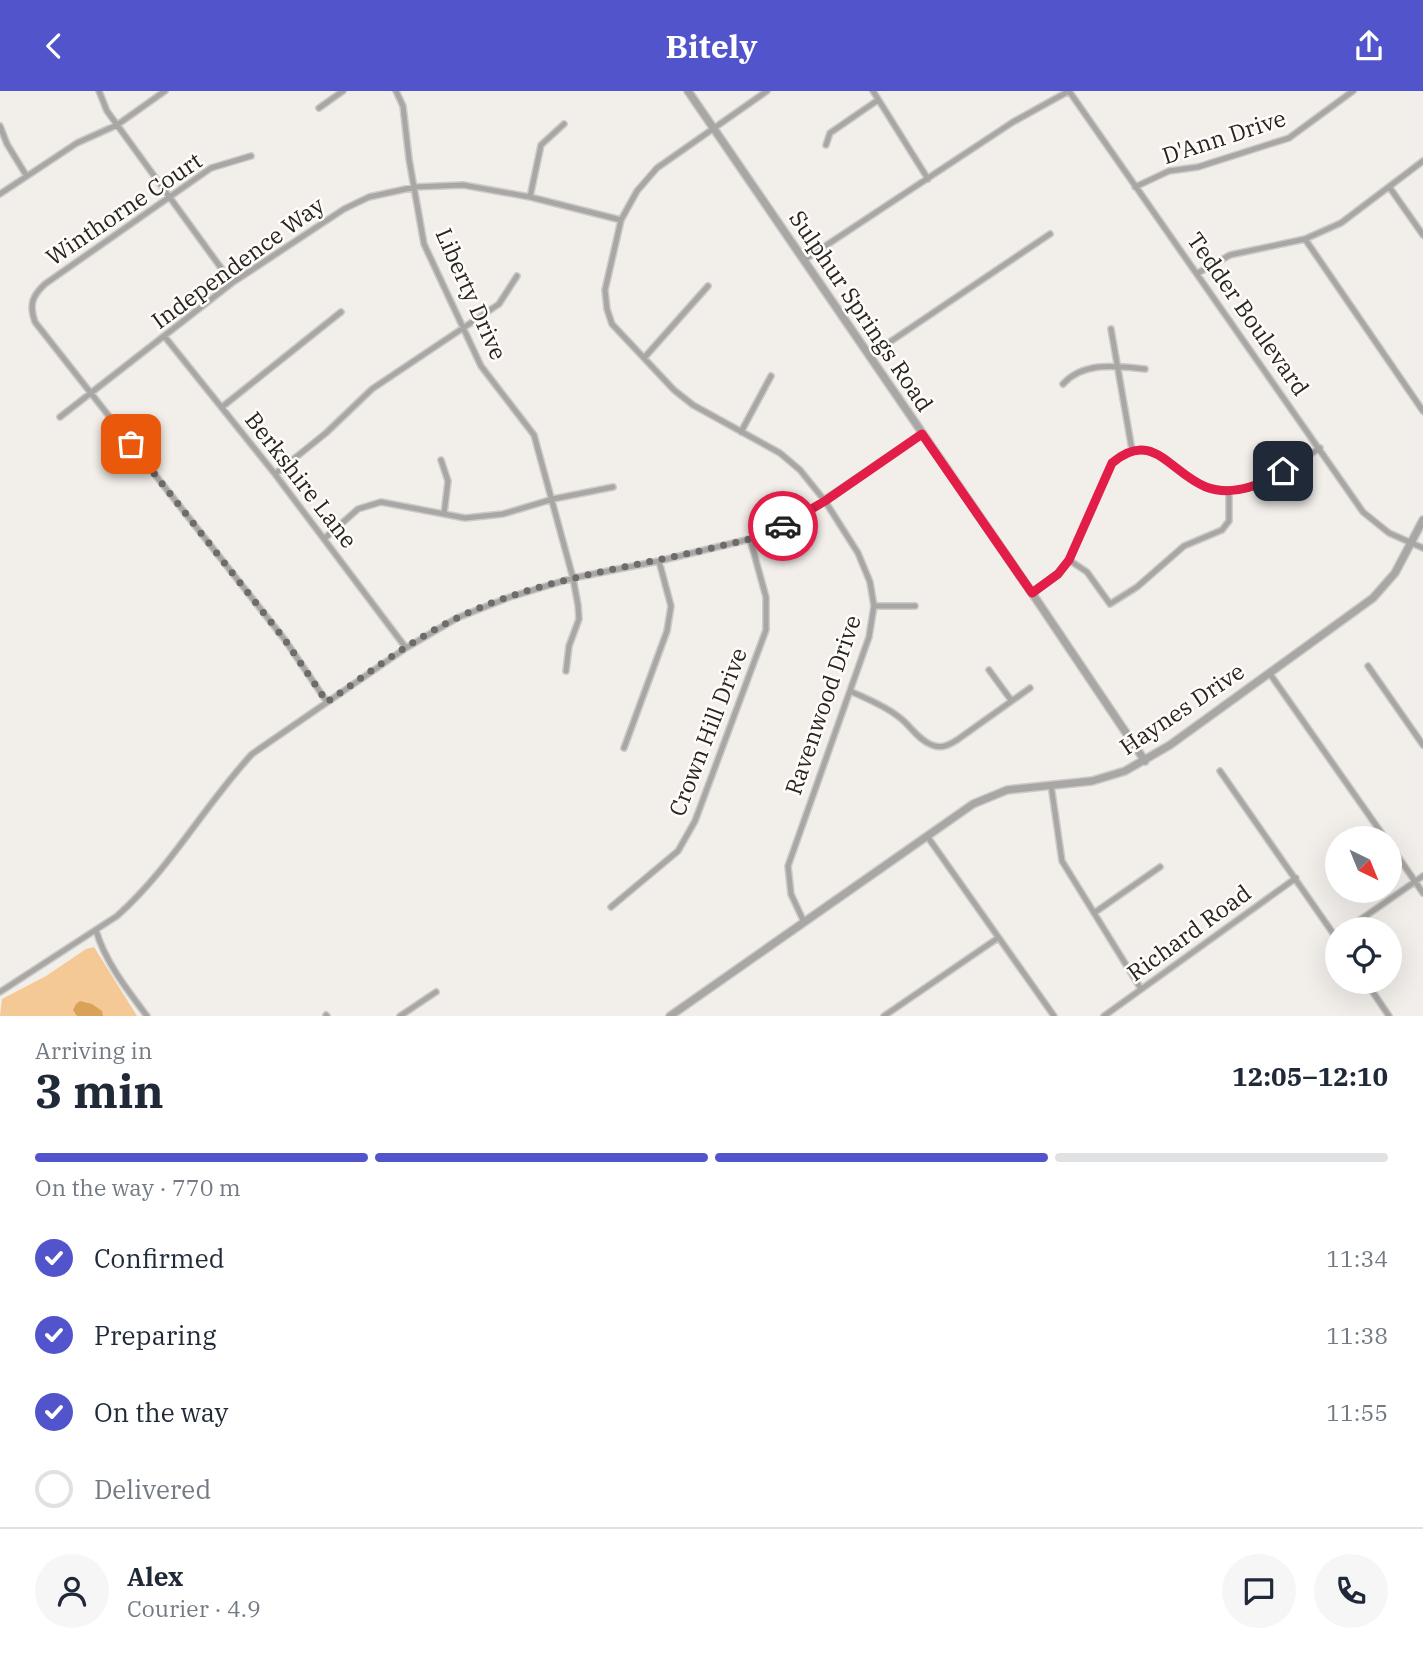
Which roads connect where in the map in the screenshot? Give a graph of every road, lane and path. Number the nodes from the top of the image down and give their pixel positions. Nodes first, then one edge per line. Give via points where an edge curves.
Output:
1 (99, 91) edge
2 (164, 91) edge
3 (343, 91) edge
4 (396, 91) edge
5 (688, 91) edge
6 (767, 91) edge
7 (873, 91) edge
8 (1069, 91) edge
9 (1353, 91) edge
10 (878, 100) junction
11 (319, 108) dead end
12 (564, 124) dead end
13 (117, 125) junction
14 (0, 126) edge
15 (713, 127) junction
16 (826, 145) dead end
17 (251, 156) dead end
18 (1423, 162) edge
19 (26, 175) junction
20 (928, 179) junction
21 (415, 187) junction
22 (1135, 187) junction
23 (1390, 188) junction
24 (0, 194) edge
25 (169, 197) junction
26 (530, 197) junction
27 (621, 220) junction
28 (1050, 234) dead end
29 (1423, 235) edge
30 (1305, 239) junction
31 (804, 260) junction
32 (1198, 273) junction
33 (517, 276) dead end
34 (232, 283) junction
35 (708, 286) dead end
36 (341, 312) dead end
37 (463, 328) junction
38 (1111, 330) dead end
39 (165, 337) junction
40 (869, 356) junction
41 (644, 358) junction
42 (1118, 366) junction
43 (1145, 369) dead end
44 (771, 376) dead end
45 (1063, 384) dead end
46 (92, 394) junction
47 (222, 407) junction
48 (1423, 411) edge
49 (60, 417) dead end
50 (741, 432) junction
51 (922, 434) junction
52 (1320, 448) junction
53 (1132, 450) junction
54 (441, 460) dead end
55 (275, 474) junction
56 (613, 487) dead end
57 (1229, 490) junction
58 (553, 499) junction
59 (825, 501) junction
60 (444, 513) junction
61 (1423, 520) edge
62 (325, 538) junction
63 (750, 539) junction
64 (1410, 544) junction
65 (1423, 548) edge
66 (1069, 560) junction
67 (659, 561) junction
68 (573, 578) junction
69 (1032, 593) junction
70 (874, 606) junction
71 (915, 606) dead end
72 (406, 648) junction
73 (1368, 666) dead end
74 (989, 670) dead end
75 (566, 671) dead end
76 (1270, 674) junction
77 (1030, 688) dead end
78 (850, 691) junction
79 (1012, 700) junction
80 (327, 702) junction
81 (1423, 745) edge
82 (624, 748) dead end
83 (1144, 761) junction
84 (1220, 771) dead end
85 (1051, 785) junction
86 (1377, 826) edge
87 (927, 836) junction
88 (1402, 863) edge
89 (1160, 867) dead end
90 (1423, 877) edge
91 (1296, 878) junction
92 (1415, 882) junction
93 (1423, 893) edge
94 (611, 908) dead end
95 (1094, 913) junction
96 (1364, 917) edge
97 (1325, 920) edge
98 (804, 922) junction
99 (96, 930) junction
100 (998, 938) junction
101 (1141, 989) junction
102 (0, 992) edge
103 (436, 992) dead end
104 (1374, 994) edge
105 (147, 1016) edge
106 (400, 1016) edge
107 (670, 1016) edge
108 (884, 1016) edge
109 (1054, 1016) edge
110 (1104, 1016) edge
111 (1390, 1016) edge

1 - 13 street
2 - 13 street
3 - 11 street
4 - 21 street, Liberty Drive
5 - 15 street, Sulphur Springs Road
6 - 15 street, Ravenwood Drive
7 - 10 street
8 - 20 street
8 - 22 street, Tedder Boulevard
9 - 22 street, D'Ann Drive via 1289,138 1198,167 1170,171
10 - 16 street via 830,133
10 - 20 street
12 - 26 street via 541,145
13 - 19 street
13 - 25 street
14 - 19 street
15 - 27 street, Ravenwood Drive via 657,168
15 - 31 street, Sulphur Springs Road
17 - 25 street, Winthorne Court via 211,168
18 - 23 street
19 - 24 street
20 - 31 street
21 - 26 street, Independence Way via 463,185
21 - 34 street, Independence Way via 369,197 344,209
21 - 37 street, Liberty Drive via 424,244
22 - 32 street, Tedder Boulevard
23 - 29 street
23 - 30 street via 1341,223
25 - 34 street
25 - 46 street, Winthorne Court via 45,284 30,308 35,322
26 - 27 street, Independence Way
27 - 41 street, Ravenwood Drive via 605,290 607,309 612,324
28 - 40 street
30 - 32 street via 1230,255
30 - 48 street
31 - 40 street, Sulphur Springs Road
32 - 52 street, Tedder Boulevard
33 - 37 street via 499,304
34 - 39 street, Independence Way
35 - 41 street
36 - 47 street
37 - 55 street via 372,389
37 - 58 street, Liberty Drive via 481,366 534,435
38 - 42 street
39 - 46 street, Independence Way
39 - 47 street, Berkshire Lane
40 - 51 street, Sulphur Springs Road
41 - 50 street, Ravenwood Drive via 693,405
42 - 43 street
42 - 45 street via 1080,370
42 - 53 street
44 - 50 street
46 - 49 street, Independence Way
46 - 80 street via 285,640
47 - 55 street, Berkshire Lane
50 - 59 street, Ravenwood Drive via 789,460
51 - 59 street
51 - 69 street, Sulphur Springs Road
52 - 57 street via 1265,482
52 - 64 street, Tedder Boulevard via 1363,512
53 - 57 street via 1154,452 1206,487
53 - 66 street via 1112,463
54 - 60 street via 448,481
55 - 62 street, Berkshire Lane
56 - 58 street
57 - 66 street via 1229,521 1222,530 1184,546 1110,604 1087,572
58 - 60 street via 503,514 466,518
58 - 68 street, Liberty Drive
59 - 63 street via 790,523
59 - 70 street, Ravenwood Drive via 858,553
60 - 62 street via 381,502 358,509
61 - 64 street, Haynes Drive
62 - 72 street, Berkshire Lane
63 - 67 street
63 - 94 street, Crown Hill Drive via 766,597 765,630 695,821 678,851
64 - 65 street, Tedder Boulevard
64 - 76 street, Haynes Drive via 1395,573 1373,598
66 - 69 street
67 - 68 street
67 - 82 street via 671,606 667,631
68 - 72 street via 457,618
68 - 75 street, Liberty Drive via 579,619
69 - 83 street, Sulphur Springs Road
70 - 71 street
70 - 78 street, Ravenwood Drive via 869,637
72 - 80 street
73 - 81 street
74 - 79 street
76 - 83 street, Haynes Drive
76 - 86 street
77 - 79 street
78 - 79 street via 881,705 929,745 939,747 957,740
78 - 98 street, Ravenwood Drive via 788,866 791,894
80 - 99 street via 252,754 146,889
83 - 85 street, Haynes Drive via 1092,781
84 - 91 street
85 - 87 street, Haynes Drive via 1007,790 973,804
85 - 95 street via 1062,861
87 - 98 street, Haynes Drive
87 - 100 street
88 - 92 street
89 - 95 street
90 - 92 street
91 - 97 street
91 - 101 street, Richard Road
92 - 93 street
92 - 96 street
95 - 101 street
98 - 107 street, Haynes Drive
99 - 102 street
99 - 105 street
100 - 108 street
100 - 109 street
101 - 110 street, Richard Road
103 - 106 street
104 - 111 street

